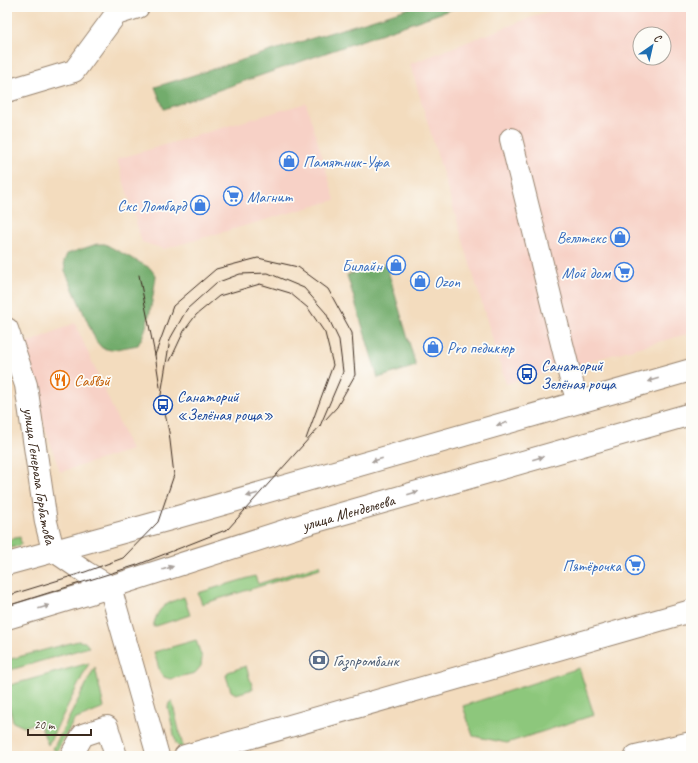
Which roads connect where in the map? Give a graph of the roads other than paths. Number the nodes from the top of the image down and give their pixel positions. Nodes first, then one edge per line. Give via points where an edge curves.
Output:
1 (138, 7) edge
2 (7, 91) edge
3 (511, 139) dead end
4 (7, 329) edge
5 (691, 370) edge
6 (578, 402) junction
7 (691, 414) edge
8 (53, 550) junction
9 (7, 564) edge
10 (110, 587) junction
11 (691, 611) edge
12 (7, 618) edge
13 (691, 743) edge
14 (71, 756) edge
15 (116, 756) edge
16 (158, 756) edge
17 (185, 756) edge
18 (636, 756) edge

1 - 2 main road via 116,14 74,71
3 - 6 main road
4 - 8 main road, улица Генерала Горбатова via 26,385 46,522
5 -> 6 main road
6 -> 8 main road via 167,520
10 -> 7 main road, улица Менделеева via 306,524
8 - 9 main road
8 - 10 main road, улица Генерала Горбатова
12 -> 10 main road, улица Менделеева
10 - 16 main road
11 - 17 main road
13 - 18 main road
14 - 15 main road via 83,735 107,727

